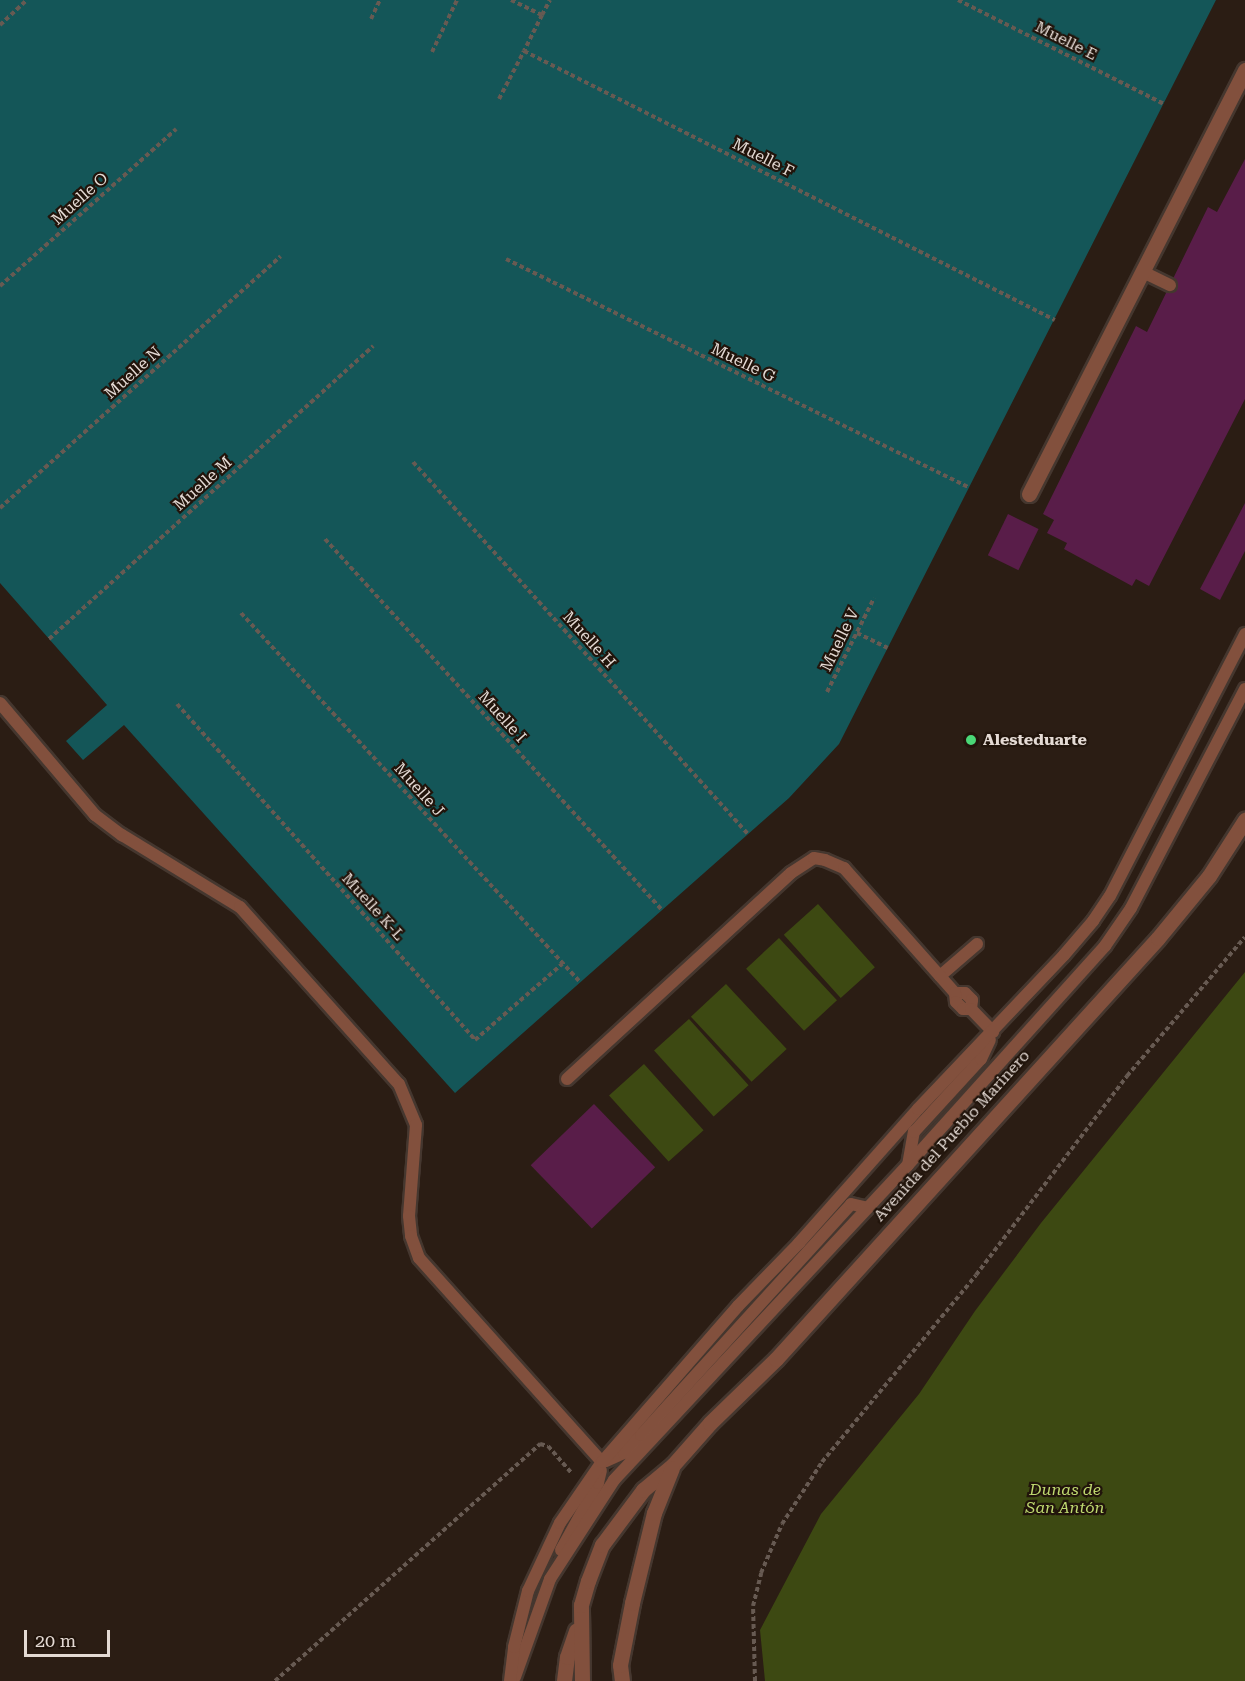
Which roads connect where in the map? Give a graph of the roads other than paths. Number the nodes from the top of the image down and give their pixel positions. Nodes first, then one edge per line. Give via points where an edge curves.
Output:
1 (1245, 70) edge
2 (1143, 272) junction
3 (1170, 285) dead end
4 (1029, 494) dead end
5 (1245, 633) edge
6 (1245, 689) edge
7 (0, 703) edge
8 (1245, 820) edge
9 (977, 944) dead end
10 (939, 976) junction
11 (993, 1032) junction
12 (567, 1079) dead end
13 (907, 1166) junction
14 (868, 1208) junction
15 (660, 1430) junction
16 (641, 1435) junction
17 (602, 1462) junction
18 (673, 1465) junction
19 (550, 1579) junction
20 (580, 1620) junction
21 (512, 1681) edge
22 (564, 1681) edge
23 (582, 1681) edge
24 (622, 1681) edge

1 - 2 street
2 - 3 lane
2 - 4 street
5 - 11 lane via 1110,896 1064,955
6 - 13 lane via 1118,928
7 - 17 lane via 95,815 240,907 399,1084 416,1125 410,1216 411,1236 419,1258
8 - 18 street, Avenida del Pueblo Marinero via 1209,876 1158,938 776,1359
9 - 10 lane
10 - 11 lane via 955,993 956,1002 963,1009 971,1009
10 - 12 lane via 844,868 814,858 790,873
11 - 13 lane via 981,1059 914,1132
11 - 17 lane via 738,1306
13 - 14 lane
14 - 15 lane
14 - 16 lane via 851,1204
15 - 16 lane
15 - 19 lane via 614,1480
16 - 17 lane via 624,1453
17 - 19 lane via 598,1483 567,1536
17 - 21 lane via 560,1523 528,1591 514,1647
18 - 20 street, Avenida del Pueblo Marinero via 643,1490 602,1545 588,1581
18 - 24 street, Avenida del Pueblo Marinero via 654,1513 632,1603 620,1665
19 - 21 lane
20 - 22 street, Avenida del Pueblo Marinero via 567,1657
20 - 23 street, Avenida del Pueblo Marinero

